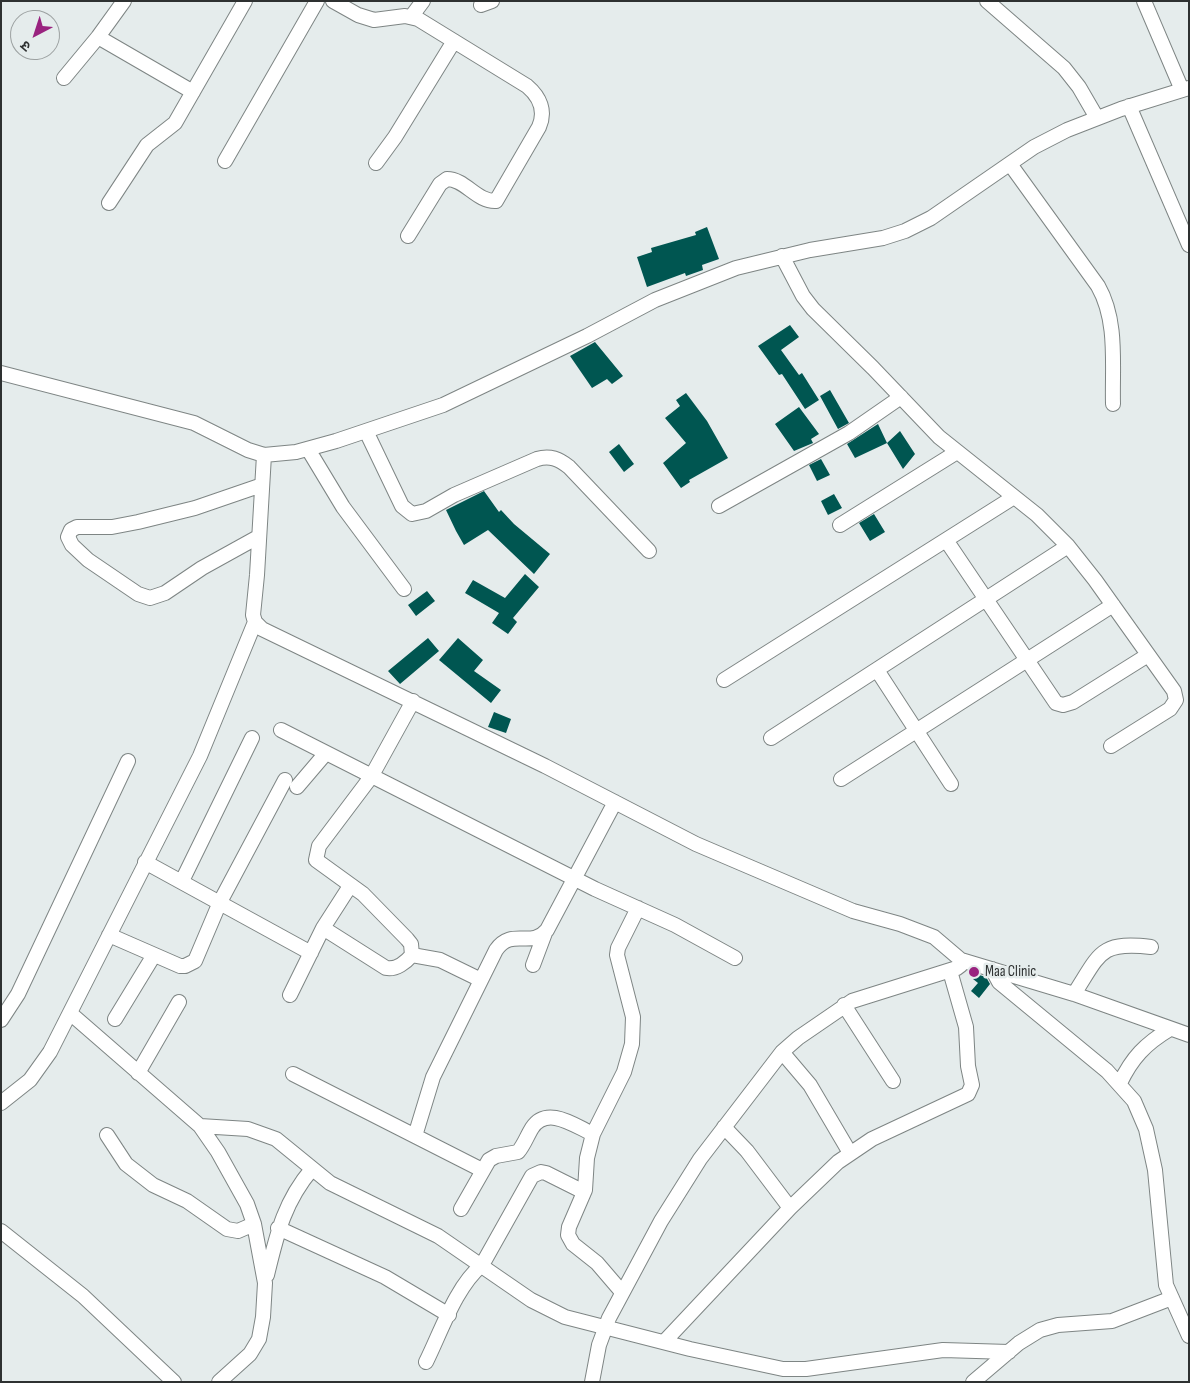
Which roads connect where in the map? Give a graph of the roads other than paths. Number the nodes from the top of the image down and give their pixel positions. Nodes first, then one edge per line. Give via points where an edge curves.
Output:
1 (124, 1) edge
2 (245, 1) edge
3 (317, 1) edge
4 (333, 1) edge
5 (423, 1) edge
6 (987, 1) edge
7 (1144, 1) edge
8 (411, 17) junction
9 (98, 37) junction
10 (454, 41) junction
11 (64, 78) dead end
12 (1186, 89) edge
13 (193, 92) junction
14 (1129, 106) junction
15 (1097, 118) junction
16 (225, 161) dead end
17 (376, 163) dead end
18 (1010, 164) junction
19 (109, 203) dead end
20 (408, 236) dead end
21 (1189, 245) edge
22 (782, 256) junction
23 (1, 373) edge
24 (901, 397) junction
25 (1113, 404) dead end
26 (366, 431) junction
27 (308, 448) junction
28 (957, 452) junction
29 (264, 455) junction
30 (262, 485) junction
31 (1014, 497) junction
32 (719, 506) dead end
33 (840, 525) dead end
34 (258, 537) junction
35 (946, 540) junction
36 (1068, 546) junction
37 (649, 551) dead end
38 (404, 589) dead end
39 (986, 600) junction
40 (1113, 605) junction
41 (255, 622) junction
42 (1148, 655) junction
43 (1026, 661) junction
44 (877, 670) junction
45 (724, 680) dead end
46 (413, 701) junction
47 (281, 730) dead end
48 (916, 730) junction
49 (252, 738) dead end
50 (771, 738) dead end
51 (1111, 746) dead end
52 (326, 753) junction
53 (128, 760) dead end
54 (371, 777) junction
55 (841, 779) dead end
56 (285, 780) dead end
57 (951, 784) dead end
58 (297, 787) dead end
59 (615, 802) junction
60 (146, 862) junction
61 (575, 879) junction
62 (182, 881) junction
63 (350, 886) junction
64 (220, 902) junction
65 (638, 908) junction
66 (324, 928) junction
67 (545, 933) junction
68 (108, 935) junction
69 (1152, 947) dead end
70 (311, 953) junction
71 (412, 954) junction
72 (154, 956) junction
73 (735, 958) dead end
74 (961, 960) junction
75 (533, 965) dead end
76 (992, 969) junction
77 (950, 971) junction
78 (481, 980) junction
79 (1074, 994) junction
80 (290, 995) dead end
81 (179, 1002) dead end
82 (844, 1005) junction
83 (70, 1013) junction
84 (115, 1018) dead end
85 (1, 1020) edge
86 (1170, 1030) junction
87 (1189, 1035) edge
88 (782, 1052) junction
89 (138, 1072) junction
90 (292, 1074) dead end
91 (893, 1082) dead end
92 (1120, 1083) junction
93 (1, 1103) edge
94 (200, 1126) junction
95 (724, 1128) junction
96 (593, 1134) junction
97 (107, 1135) dead end
98 (415, 1136) junction
99 (850, 1153) junction
100 (312, 1169) junction
101 (482, 1170) junction
102 (584, 1192) junction
103 (790, 1208) junction
104 (461, 1209) dead end
105 (254, 1224) junction
106 (278, 1228) junction
107 (1, 1232) edge
108 (482, 1265) junction
109 (265, 1282) junction
110 (621, 1291) junction
111 (1180, 1305) edge
112 (449, 1315) junction
113 (605, 1327) junction
114 (1189, 1336) edge
115 (664, 1342) junction
116 (1009, 1352) junction
117 (426, 1362) dead end
118 (174, 1382) edge
119 (219, 1382) edge
120 (592, 1382) edge
121 (973, 1382) edge

1 - 9 street
2 - 13 street
3 - 16 street
4 - 8 street via 374,20
5 - 8 street
6 - 15 street via 1064,68
7 - 12 street
8 - 10 street
9 - 11 street
9 - 13 street
10 - 17 street
10 - 20 street via 533,91 541,104 541,122 496,201 447,179 440,184
12 - 14 street
13 - 19 street via 171,128 148,145
14 - 15 street
14 - 21 street
15 - 18 street via 1034,147
18 - 22 street via 931,218 883,238
18 - 25 street via 1106,300 1111,321
22 - 24 street via 813,309
22 - 26 street via 736,268 655,300 475,391
23 - 29 street via 194,423
24 - 28 street
24 - 32 street via 849,433
26 - 27 street
26 - 37 street via 402,506 412,514 421,513 460,493 549,457 570,467
27 - 29 street
27 - 38 street via 343,507
28 - 31 street
28 - 33 street
29 - 30 street
30 - 34 street
30 - 34 street via 195,508 138,522 112,527 77,527 68,537 88,560 138,594 150,598
31 - 35 street
31 - 36 street
34 - 41 street
35 - 39 street
35 - 45 street
36 - 39 street
36 - 40 street
39 - 43 street
39 - 44 street
40 - 42 street
40 - 43 street
41 - 46 street via 262,629
41 - 60 street via 216,722
42 - 43 street via 1063,705 1052,700
42 - 51 street via 1174,691 1176,700 1164,713
43 - 48 street
44 - 48 street
44 - 50 street
46 - 54 street
46 - 59 street
47 - 52 street
48 - 55 street
48 - 57 street
49 - 62 street
52 - 54 street
52 - 58 street
53 - 85 street via 18,994
54 - 61 street via 491,834
54 - 63 street via 316,854 318,863
56 - 64 street
59 - 61 street
59 - 74 street via 696,844 840,906 927,934
60 - 62 street
60 - 68 street
61 - 65 street
61 - 67 street
62 - 64 street
63 - 66 street
63 - 71 street via 408,938
64 - 70 street
64 - 72 street via 195,961 180,966
65 - 73 street
65 - 96 street via 617,956 633,1016 632,1044 624,1072
66 - 70 street
66 - 71 street via 386,968 395,968
67 - 75 street
67 - 78 street via 537,939 513,938 500,944
68 - 72 street
68 - 83 street
69 - 79 street via 1123,944 1108,948 1096,960
70 - 80 street
71 - 78 street via 440,960
72 - 84 street
74 - 76 street
74 - 77 street via 961,965
76 - 79 street
76 - 92 street via 999,982
77 - 82 street
77 - 99 street via 965,1019 970,1090 964,1097 892,1129
78 - 98 street via 433,1077
79 - 86 street
81 - 89 street
82 - 88 street
82 - 91 street
83 - 89 street
83 - 93 street via 37,1072
86 - 87 street
86 - 92 street via 1139,1052
88 - 95 street
88 - 99 street via 810,1086
89 - 94 street
90 - 98 street
92 - 111 street via 1139,1110 1150,1144 1164,1270 1168,1291
94 - 100 street via 261,1132 285,1145
94 - 105 street via 236,1184
95 - 103 street via 747,1151
95 - 110 street via 677,1195
96 - 101 street via 556,1117 545,1117 533,1126 518,1152 492,1158
96 - 102 street
97 - 105 street via 126,1164 147,1182 187,1201 227,1228 238,1231
98 - 101 street
99 - 103 street
100 - 106 street via 295,1190
100 - 108 street via 340,1189 438,1236
101 - 104 street
102 - 108 street via 546,1173 536,1173
102 - 110 street via 569,1227 569,1240 597,1263
103 - 115 street
105 - 109 street
106 - 109 street
106 - 112 street via 391,1280
107 - 118 street via 83,1296
108 - 112 street via 470,1276
108 - 113 street via 548,1309 565,1317
109 - 119 street via 259,1339 250,1354
110 - 113 street
111 - 114 street
111 - 116 street via 1112,1321 1047,1328
112 - 117 street
113 - 115 street
113 - 120 street
115 - 116 street via 742,1362 791,1370 943,1350
116 - 121 street

